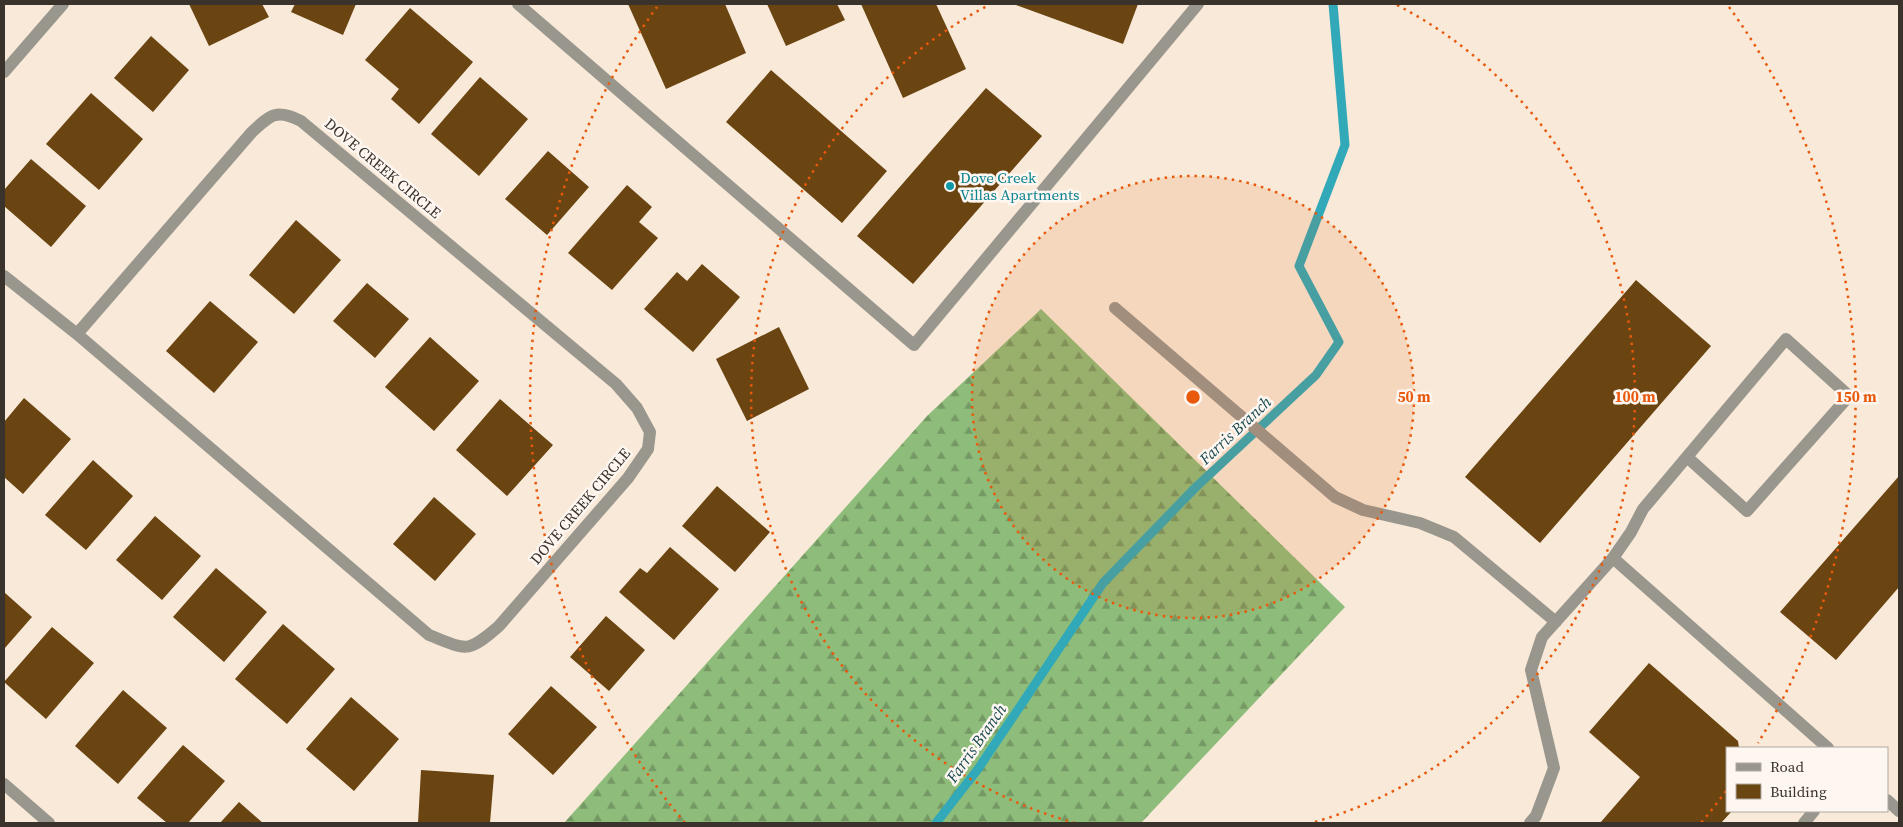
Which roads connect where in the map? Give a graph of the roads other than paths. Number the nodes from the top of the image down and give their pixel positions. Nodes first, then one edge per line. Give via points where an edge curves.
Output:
1 (63, 4) edge
2 (518, 4) edge
3 (1198, 4) edge
4 (4, 72) edge
5 (4, 276) edge
6 (1115, 308) dead end
7 (77, 334) junction
8 (1687, 456) junction
9 (1613, 558) junction
10 (1556, 622) junction
11 (1827, 747) edge
12 (4, 784) edge
13 (1888, 801) edge
14 (1899, 811) edge
15 (1813, 812) edge
16 (49, 823) edge
17 (1530, 823) edge
18 (1804, 823) edge

1 - 4 street
2 - 3 street via 914,345
5 - 7 street, DOVE CREEK CIRCLE
6 - 10 street via 1335,497 1363,510 1420,523 1454,538
7 - 7 street, DOVE CREEK CIRCLE via 429,635 461,648 477,645 499,626 628,478 648,449 650,432 637,408 616,384 301,121 285,113 269,116 252,132
8 - 8 street via 1786,339 1849,396 1747,512
8 - 9 street via 1643,509
9 - 10 street
9 - 11 street
10 - 17 street via 1542,637 1531,670 1554,768 1536,816
12 - 16 street
13 - 14 street
15 - 18 street

